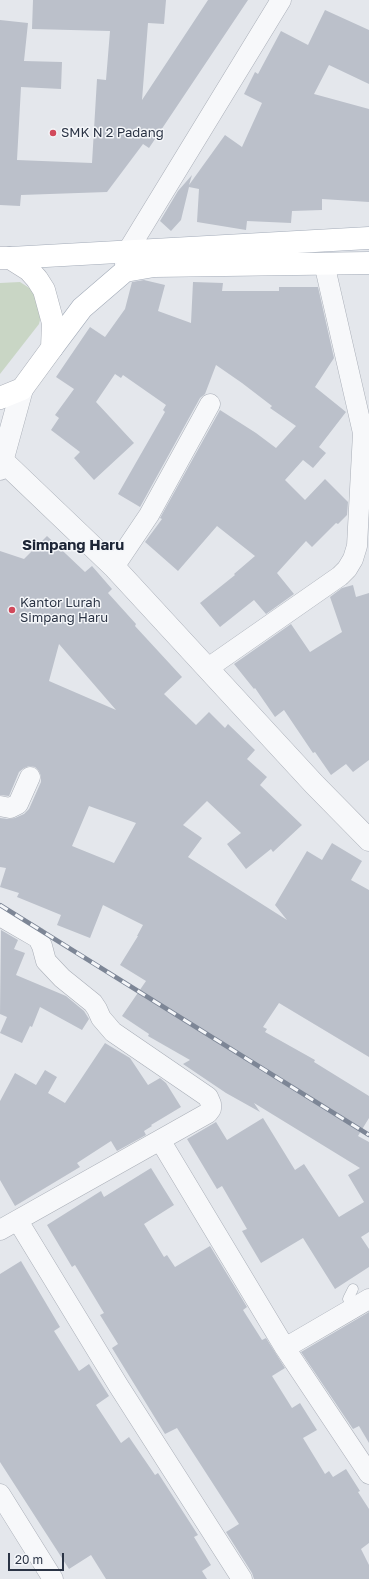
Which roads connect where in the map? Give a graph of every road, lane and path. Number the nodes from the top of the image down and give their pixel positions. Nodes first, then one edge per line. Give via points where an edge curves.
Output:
1 (282, 0) edge
2 (369, 238) edge
3 (5, 258) edge
4 (126, 261) junction
5 (324, 263) junction
6 (369, 263) edge
7 (52, 348) junction
8 (22, 389) junction
9 (0, 398) edge
10 (210, 404) dead end
11 (1, 465) edge
12 (114, 567) junction
13 (208, 668) junction
14 (30, 777) dead end
15 (0, 806) edge
16 (369, 840) edge
17 (0, 916) edge
18 (160, 1140) junction
19 (18, 1221) junction
20 (0, 1230) edge
21 (361, 1294) edge
22 (285, 1348) junction
23 (369, 1474) edge
24 (0, 1494) edge
25 (53, 1579) edge
26 (242, 1579) edge

1 - 4 street
2 - 4 main road
3 - 4 main road
3 - 7 main road via 29,270 44,290 53,323
4 - 5 main road via 154,266
4 - 7 main road via 82,308
5 - 6 main road
5 - 13 street via 363,433 355,552 347,569 340,576
7 - 8 main road
8 - 9 main road
8 - 11 street
10 - 12 street via 149,515
11 - 12 street
12 - 13 street
13 - 16 street
14 - 15 street via 18,804 10,808
17 - 18 street via 38,938 46,961 62,978 93,1003 113,1032 208,1098 211,1109 208,1113
18 - 19 street
18 - 22 street
19 - 20 street
19 - 26 street via 118,1385
21 - 22 street via 352,1309
22 - 23 street
24 - 25 street

